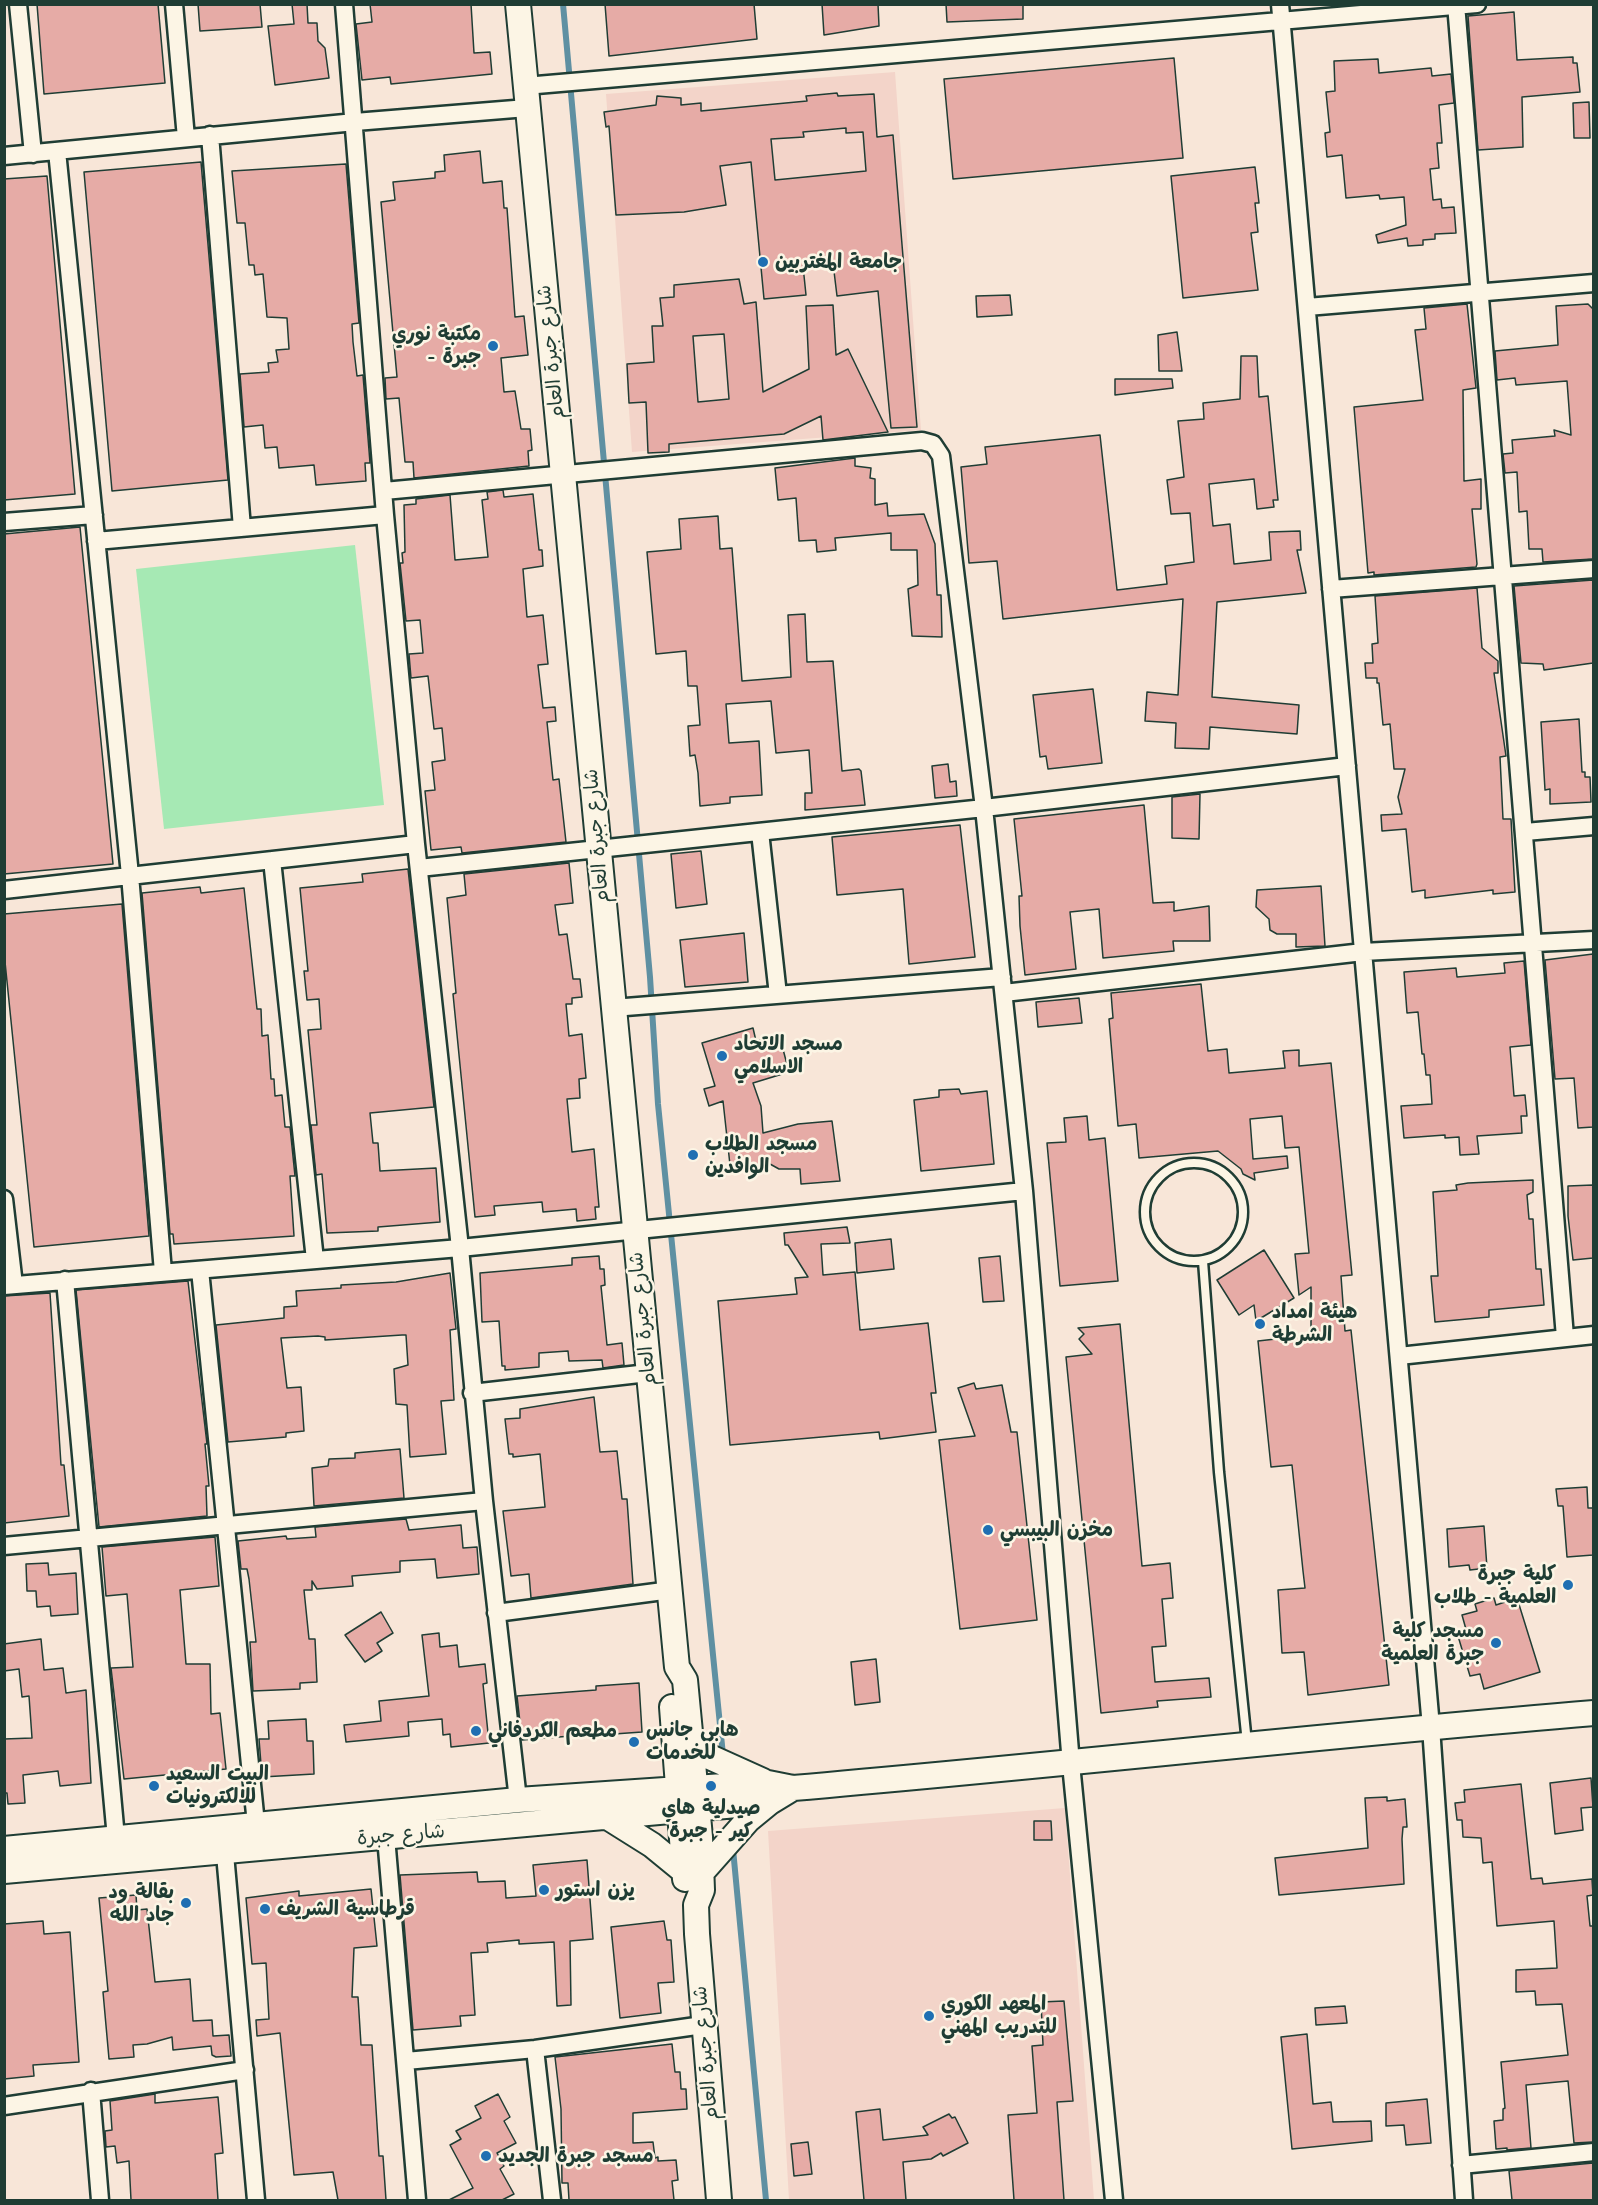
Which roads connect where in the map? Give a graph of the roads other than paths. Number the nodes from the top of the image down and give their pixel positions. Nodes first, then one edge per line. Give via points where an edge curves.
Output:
1 (18, 4) edge
2 (174, 4) edge
3 (344, 4) edge
4 (518, 4) edge
5 (1477, 4) edge
6 (1457, 6) edge
7 (1281, 13) edge
8 (526, 97) junction
9 (355, 122) junction
10 (210, 135) junction
11 (186, 138) junction
12 (57, 151) junction
13 (33, 154) junction
14 (4, 156) edge
15 (1593, 283) edge
16 (1479, 292) junction
17 (1307, 308) junction
18 (563, 474) junction
19 (384, 491) junction
20 (93, 515) junction
21 (385, 515) junction
22 (4, 522) edge
23 (242, 528) junction
24 (96, 541) junction
25 (1593, 569) edge
26 (1502, 576) junction
27 (1331, 589) junction
28 (1347, 766) junction
29 (984, 808) junction
30 (1593, 826) edge
31 (760, 832) junction
32 (1525, 832) junction
33 (416, 844) junction
34 (598, 849) junction
35 (272, 860) junction
36 (419, 868) junction
37 (130, 875) junction
38 (4, 890) edge
39 (1593, 940) edge
40 (1534, 944) junction
41 (1363, 952) junction
42 (1003, 985) junction
43 (778, 995) junction
44 (614, 1008) junction
45 (1024, 1191) junction
46 (4, 1198) edge
47 (635, 1230) junction
48 (460, 1248) junction
49 (315, 1260) junction
50 (1203, 1261) junction
51 (200, 1270) junction
52 (163, 1272) junction
53 (65, 1280) junction
54 (9, 1285) edge
55 (1593, 1335) edge
56 (1565, 1337) junction
57 (1399, 1356) junction
58 (648, 1373) junction
59 (472, 1393) junction
60 (484, 1501) junction
61 (226, 1526) junction
62 (88, 1540) junction
63 (4, 1546) edge
64 (671, 1590) junction
65 (496, 1614) junction
66 (677, 1666) junction
67 (1593, 1713) edge
68 (1431, 1727) junction
69 (1247, 1746) junction
70 (692, 1749) junction
71 (1071, 1764) junction
72 (769, 1793) junction
73 (687, 1797) junction
74 (518, 1800) junction
75 (609, 1818) junction
76 (256, 1824) junction
77 (386, 1837) junction
78 (116, 1838) junction
79 (223, 1839) junction
80 (4, 1849) edge
81 (4, 1871) edge
82 (693, 1872) junction
83 (703, 2025) junction
84 (535, 2049) junction
85 (406, 2061) junction
86 (245, 2070) junction
87 (91, 2091) junction
88 (4, 2106) edge
89 (1593, 2152) edge
90 (1461, 2164) junction
91 (100, 2200) edge
92 (256, 2200) edge
93 (417, 2200) edge
94 (552, 2200) edge
95 (719, 2200) edge
96 (1114, 2200) edge
97 (1464, 2200) edge

1 - 13 street
2 - 11 street
3 - 9 street
4 - 8 main road, شارع جبرة العام
5 - 6 street
6 - 7 street
6 - 16 street
7 - 8 street
7 - 17 street
8 - 9 street
8 - 18 main road, شارع جبرة العام
9 - 10 street
9 - 19 street
10 - 11 street
10 - 23 street
11 - 12 street
12 - 13 street
12 - 20 street
13 - 14 street
15 - 16 street
16 - 17 street
16 - 26 street
17 - 27 street
18 - 19 street
18 - 29 street via 922,441 933,444 941,456
18 - 34 main road, شارع جبرة العام
19 - 21 street
20 - 22 street
20 - 24 street
21 - 23 street
21 - 33 street
23 - 24 street
24 - 37 street
25 - 26 street
26 - 27 street
26 - 32 street
27 - 28 street
28 - 29 street
28 - 41 street
29 - 31 street
29 - 42 street
30 - 32 street
31 - 34 street
31 - 43 street
32 - 40 street
33 - 35 street
33 - 36 street
34 - 36 street
34 - 44 main road, شارع جبرة العام
35 - 37 street
35 - 49 street
36 - 48 street
37 - 38 street
37 - 52 street
39 - 40 street
40 - 41 street
40 - 56 street
41 - 42 street
41 - 57 street
42 - 43 street
42 - 45 street
43 - 44 street
44 - 47 main road, شارع جبرة العام
45 - 47 street
45 - 71 street
46 - 54 street
47 - 48 street
47 - 58 main road, شارع جبرة العام
48 - 49 street
48 - 59 street
49 - 51 street
50 - 50 lane via 1217,1257 1237,1238 1244,1210 1242,1196 1226,1173 1200,1162 1186,1163 1172,1168 1152,1187 1146,1200 1146,1221 1163,1251 1182,1260
50 - 69 lane via 1219,1472
51 - 52 street
51 - 61 street
52 - 53 street
53 - 54 street
53 - 62 street
55 - 56 street
56 - 57 street
57 - 68 street
58 - 59 street
58 - 64 main road, شارع جبرة العام
59 - 60 street
60 - 61 street
60 - 65 street
61 - 62 street
61 - 76 street
62 - 63 street
62 - 78 street
64 - 65 street
64 - 66 main road, شارع جبرة العام
65 - 74 street
66 - 70 main road via 685,1680
66 - 73 main road via 671,1680
67 - 68 main road
68 - 69 main road
68 - 90 street
69 - 71 main road
70 - 72 main road
70 - 73 main road
71 - 72 main road
71 - 96 street
72 - 73 main road, شارع جبرة
72 - 82 main road via 748,1820
73 - 74 main road, شارع جبرة
73 - 75 main road, شارع جبرة
73 - 82 main road, شارع جبرة العام
74 - 76 main road, شارع جبرة
75 - 77 main road, شارع جبرة
75 - 82 main road
76 - 79 main road, شارع جبرة
77 - 79 main road, شارع جبرة
77 - 85 street
78 - 79 main road, شارع جبرة
78 - 80 main road, شارع جبرة
79 - 81 main road, شارع جبرة
79 - 86 street
82 - 83 main road, شارع جبرة العام via 702,1890 696,1905
83 - 84 street
83 - 95 main road, شارع جبرة العام
84 - 85 street
84 - 94 street
85 - 93 street
86 - 87 street
86 - 92 street
87 - 88 street
87 - 91 street
89 - 90 street
90 - 97 street

